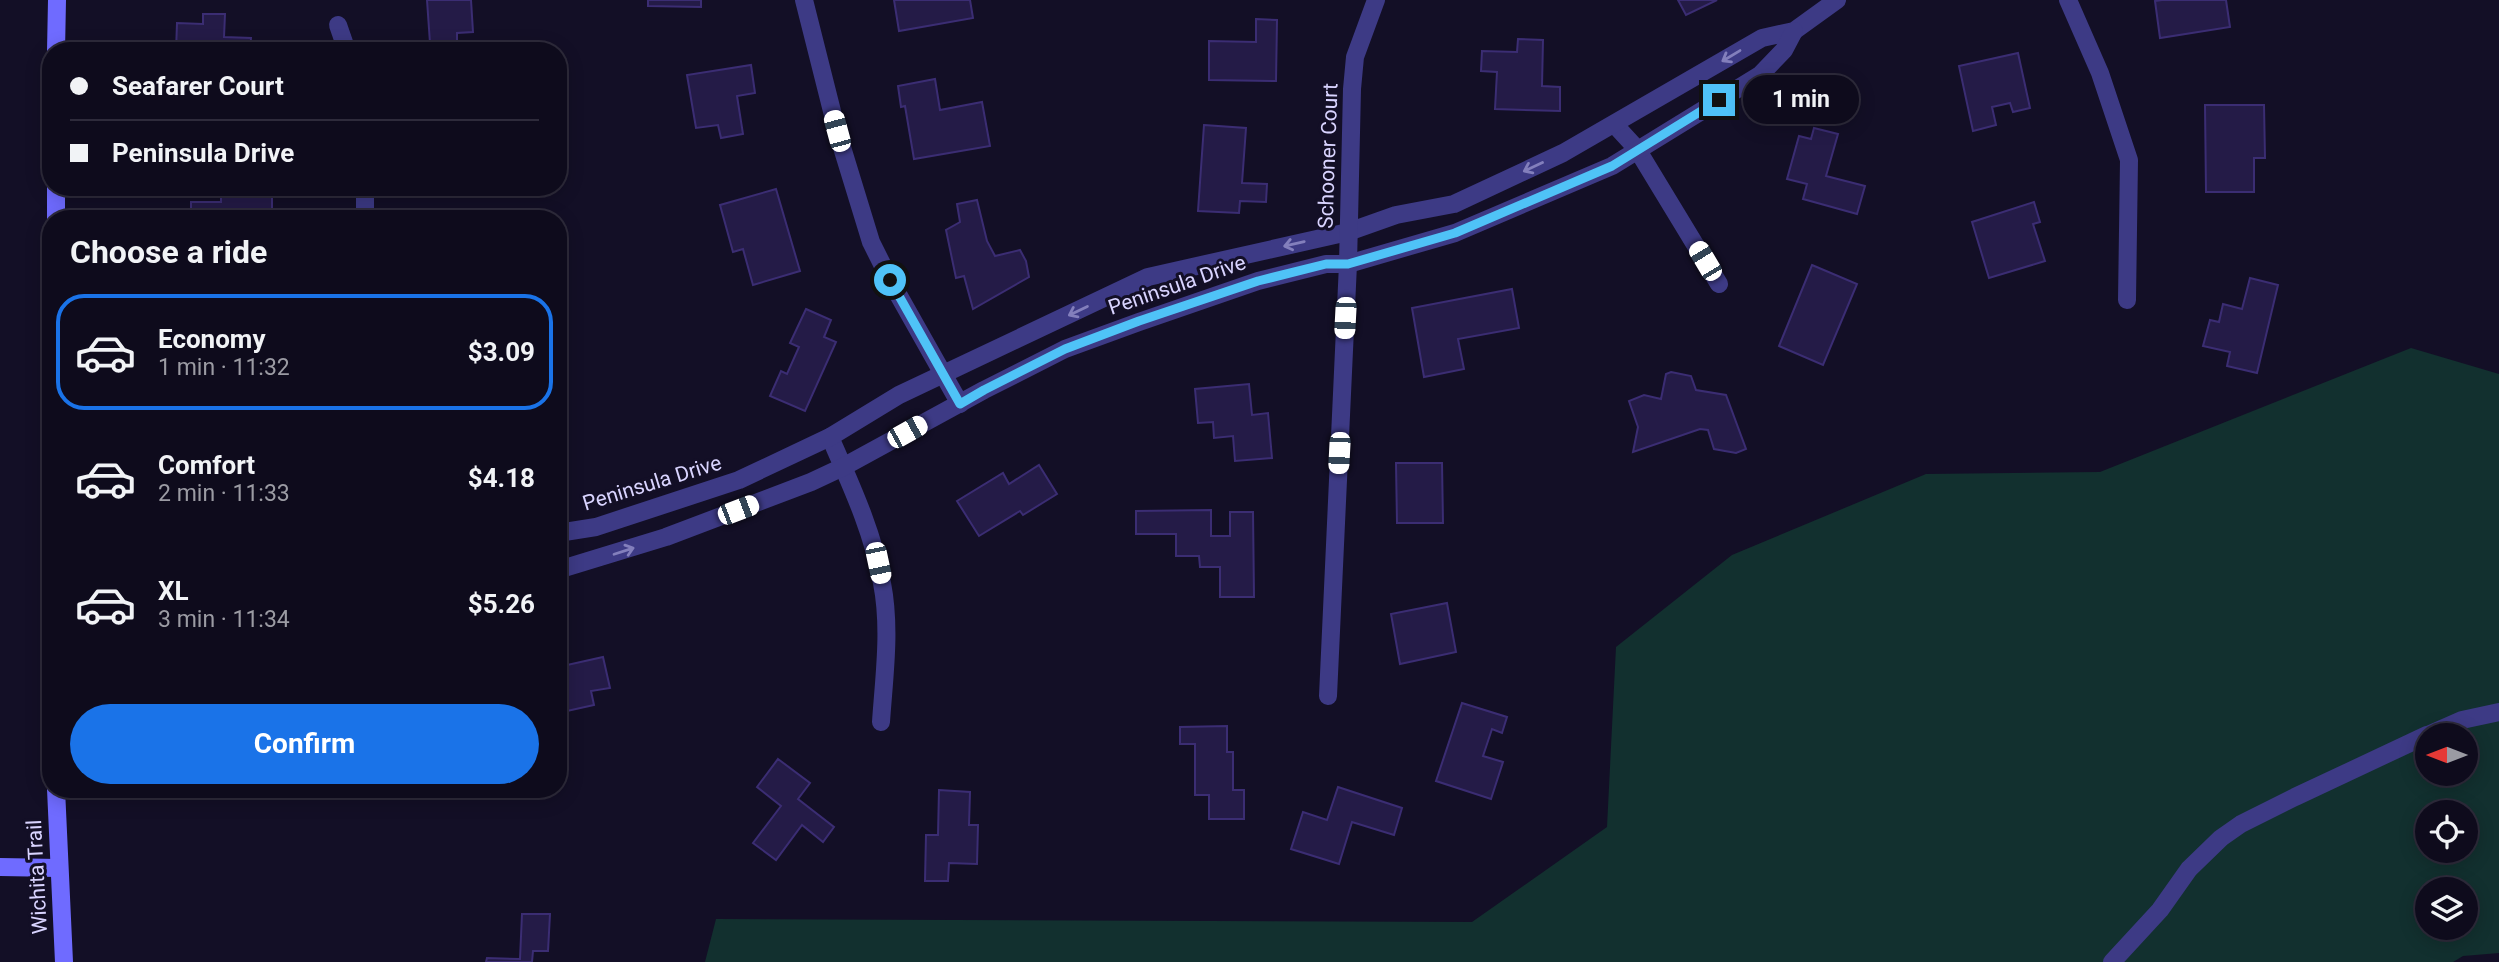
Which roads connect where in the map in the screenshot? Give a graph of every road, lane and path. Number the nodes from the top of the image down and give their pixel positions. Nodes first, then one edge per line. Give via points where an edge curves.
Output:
1 (57, 0) edge
2 (804, 0) edge
3 (1376, 0) edge
4 (1837, 0) edge
5 (2068, 0) edge
6 (338, 25) dead end
7 (1794, 31) junction
8 (56, 42) edge
9 (344, 42) edge
10 (1615, 125) junction
11 (1637, 149) junction
12 (1348, 232) junction
13 (1348, 264) junction
14 (1719, 284) dead end
15 (2127, 300) dead end
16 (944, 374) junction
17 (960, 404) junction
18 (830, 437) junction
19 (843, 467) junction
20 (567, 532) edge
21 (567, 567) edge
22 (1328, 696) dead end
23 (2499, 712) edge
24 (881, 722) dead end
25 (2455, 723) edge
26 (2415, 741) edge
27 (56, 798) edge
28 (0, 867) edge
29 (58, 868) junction
30 (64, 962) edge
31 (2112, 962) edge

1 - 8 street
2 - 16 street via 871,242
3 - 12 street, Schooner Court via 1355,57
4 - 7 street, Peninsula Drive
5 - 15 street via 2129,160
6 - 9 street
7 -> 10 street, Peninsula Drive via 1762,38
7 - 11 street, Peninsula Drive via 1784,50 1760,75
10 - 11 street
10 -> 12 street, Peninsula Drive via 1454,204 1396,215
11 - 13 street, Peninsula Drive via 1612,166 1455,233
11 - 14 street
12 - 13 street, Schooner Court
12 -> 16 street, Peninsula Drive via 1148,277
13 - 17 street, Peninsula Drive via 1326,264 1258,281 1139,321 1065,349
13 - 22 street, Schooner Court
16 - 17 street
16 - 18 street, Peninsula Drive
17 - 19 street, Peninsula Drive
18 - 19 street
18 - 20 street, Peninsula Drive via 739,480 596,527
21 -> 19 street, Peninsula Drive via 666,537
19 - 24 street via 873,541 883,585
23 - 25 street
26 - 31 street via 2241,824 2221,838 2189,869 2160,910
27 - 29 street, Wichita Trail
28 - 29 street
29 - 30 street, Wichita Trail

